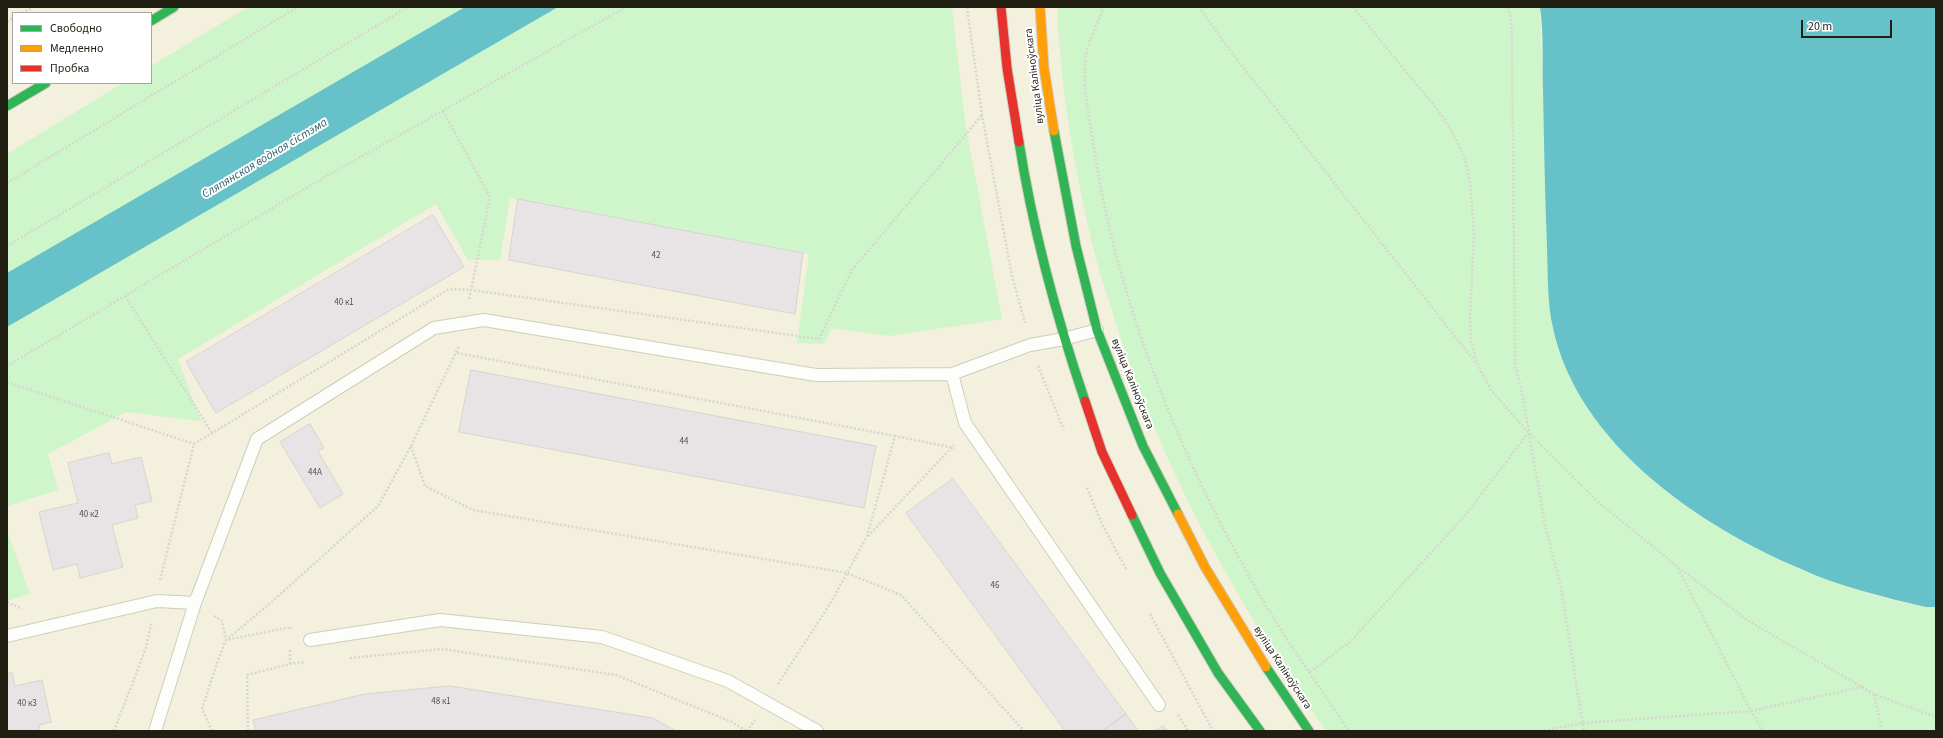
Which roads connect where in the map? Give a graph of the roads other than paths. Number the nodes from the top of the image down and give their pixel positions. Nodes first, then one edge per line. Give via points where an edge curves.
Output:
1 (174, 7) edge
2 (1001, 7) edge
3 (1040, 7) edge
4 (152, 20) edge
5 (44, 84) edge
6 (7, 106) edge
7 (1097, 330) junction
8 (1064, 340) junction
9 (952, 374) junction
10 (195, 603) junction
11 (7, 636) edge
12 (310, 640) dead end
13 (1159, 705) road end
14 (155, 731) edge
15 (817, 731) edge
16 (1260, 731) edge
17 (1309, 731) edge

1 - 4 main road
2 - 8 main road via 1007,68 1021,155 1040,250
3 - 7 main road, вуліца Каліноўскага via 1044,68 1057,150 1076,246
5 - 6 main road
7 - 8 lane
7 - 17 main road, вуліца Каліноўскага via 1143,446 1205,567 1258,655
8 - 9 lane via 1030,345
8 - 16 main road via 1102,452 1160,573 1218,673
9 - 10 lane via 816,375 484,320 434,328 257,440
9 - 13 lane via 965,423
10 - 11 lane via 157,601
10 - 14 lane
12 - 15 lane via 440,620 602,638 728,681

